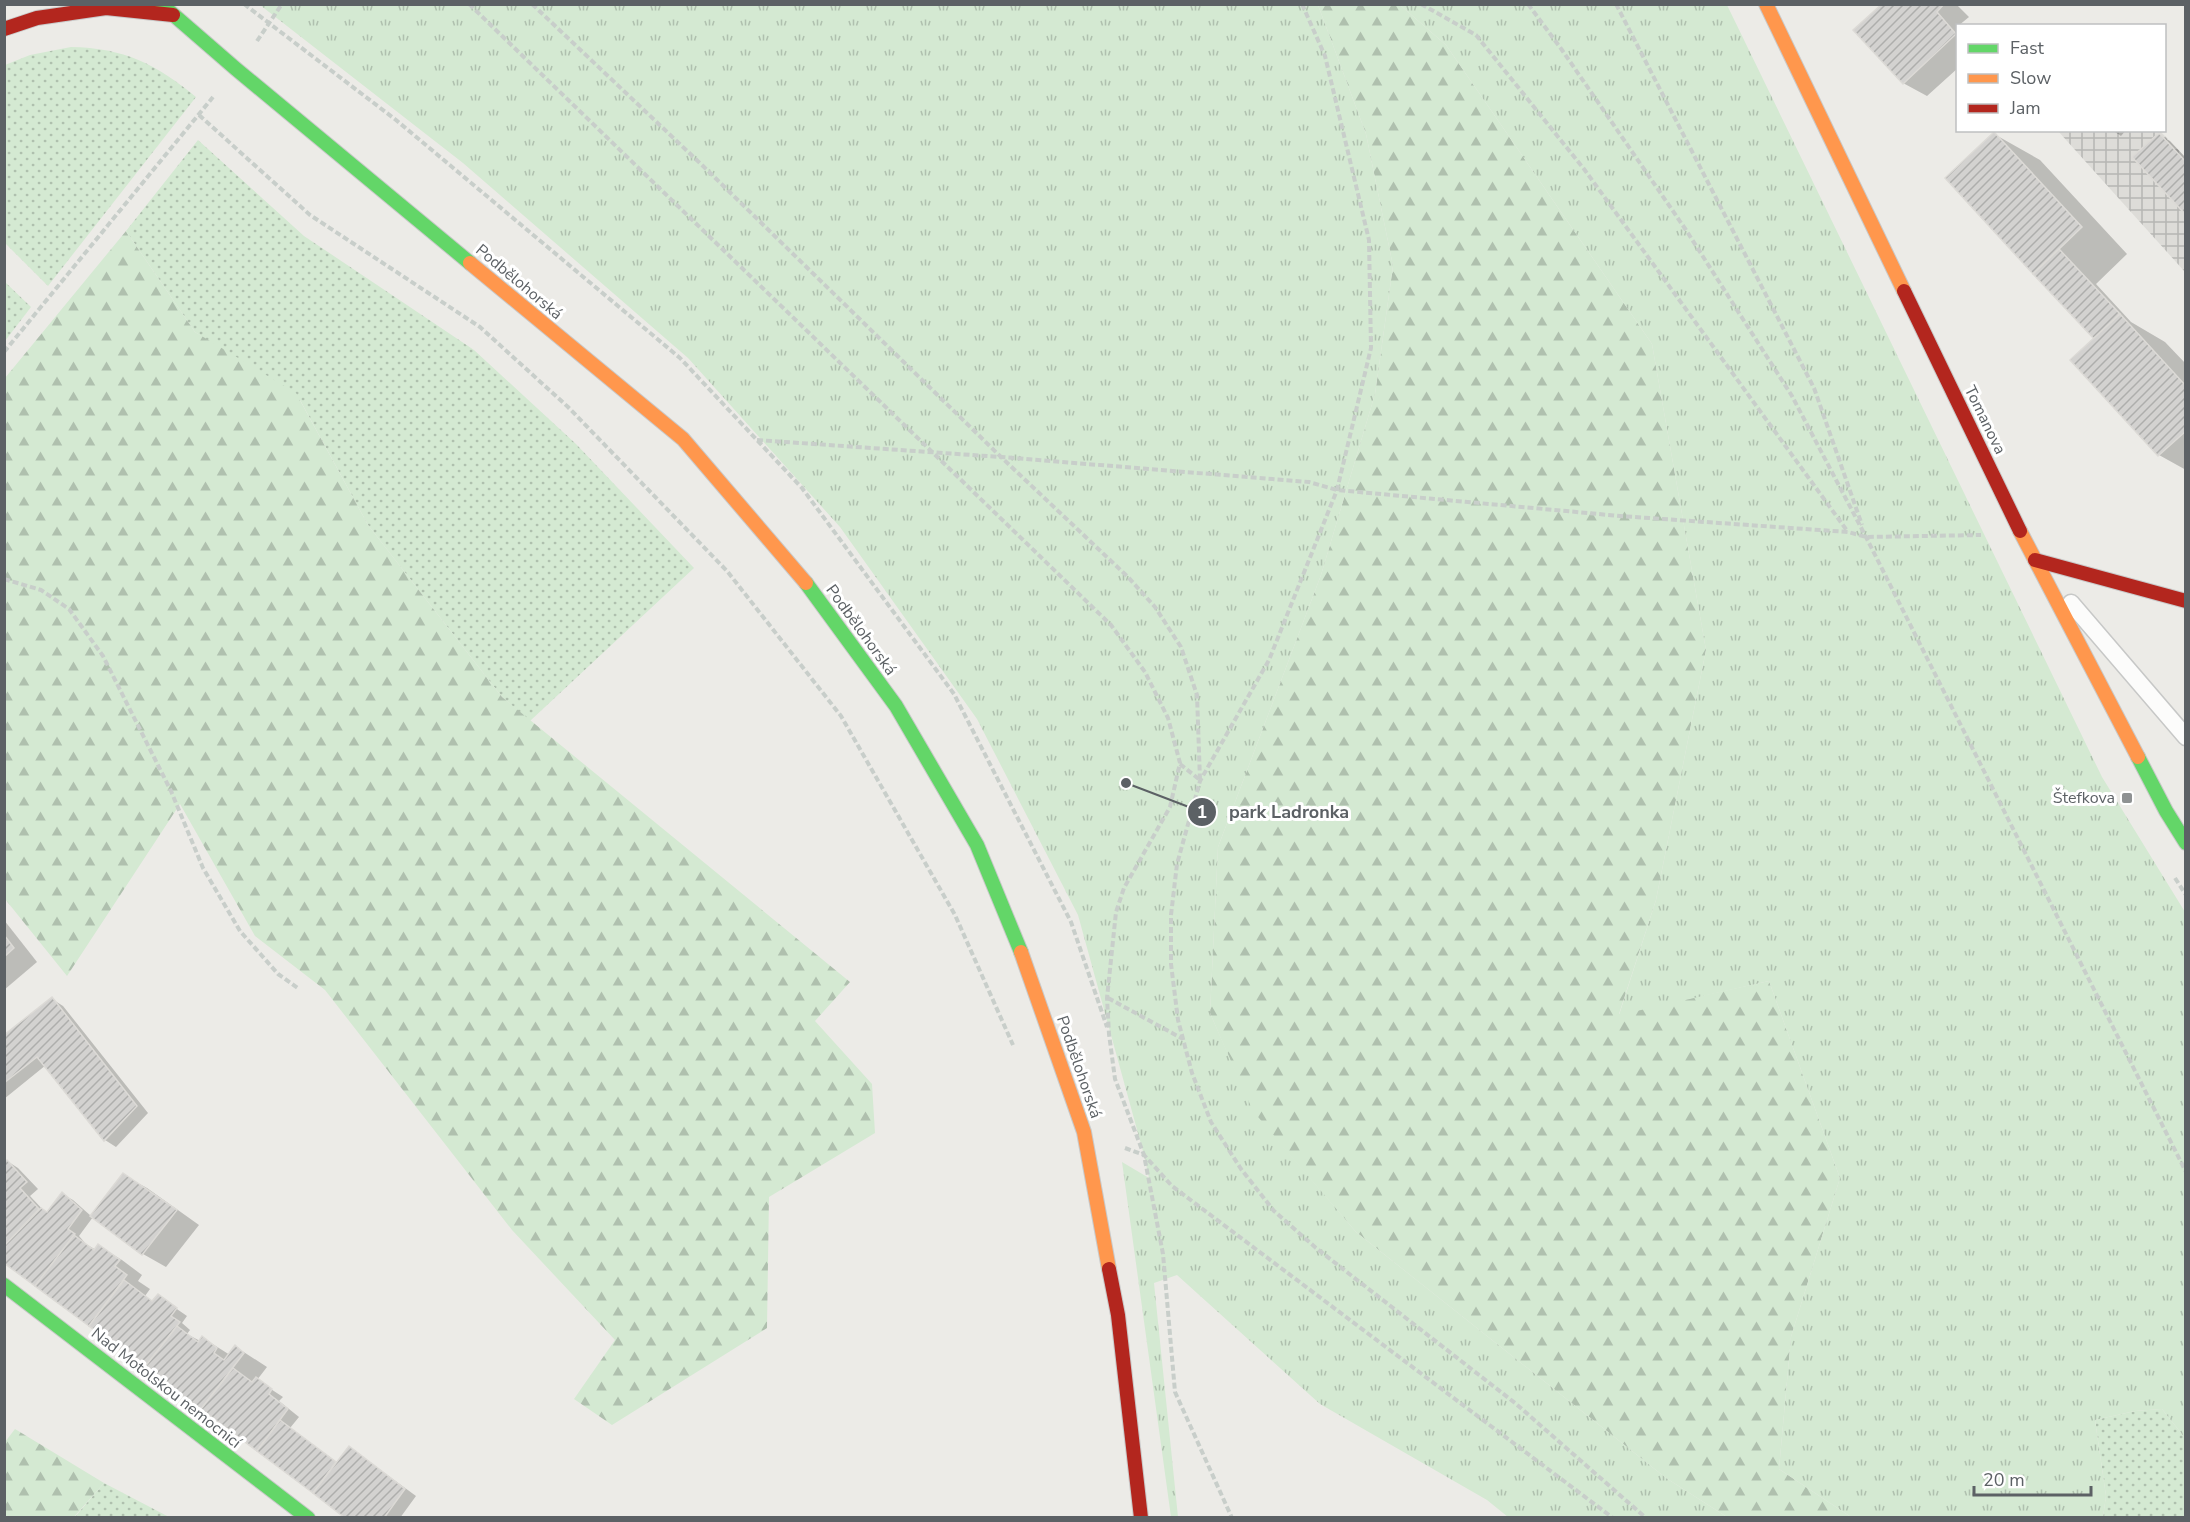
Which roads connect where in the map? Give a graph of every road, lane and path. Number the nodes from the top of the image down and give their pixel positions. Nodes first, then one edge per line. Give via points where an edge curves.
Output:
1 (160, 4) edge
2 (282, 4) edge
3 (469, 4) edge
4 (532, 4) edge
5 (1302, 4) edge
6 (1420, 4) edge
7 (1528, 4) edge
8 (1616, 4) edge
9 (1766, 4) edge
10 (174, 15) junction
11 (4, 29) edge
12 (256, 42) dead end
13 (215, 95) dead end
14 (199, 115) junction
15 (4, 352) edge
16 (757, 440) dead end
17 (932, 453) junction
18 (1000, 457) junction
19 (1337, 490) junction
20 (1848, 532) junction
21 (1982, 535) dead end
22 (1866, 537) junction
23 (2035, 560) junction
24 (4, 579) edge
25 (2186, 601) edge
26 (2186, 736) edge
27 (1180, 763) junction
28 (1200, 781) junction
29 (2186, 843) edge
30 (299, 989) dead end
31 (1107, 998) junction
32 (1183, 1039) junction
33 (1013, 1046) dead end
34 (1144, 1155) junction
35 (2186, 1172) edge
36 (4, 1285) edge
37 (308, 1518) edge
38 (1141, 1518) edge
39 (1232, 1518) edge
40 (1613, 1518) edge
41 (1646, 1518) edge

1 - 10 street, Podbělohorská
2 - 12 path
3 - 17 path
4 - 18 path
5 - 19 path via 1325,56 1369,240 1371,348
6 - 20 path via 1476,35 1484,44 1584,169
7 - 22 path via 1680,220 1761,347 1792,396
8 - 22 path via 1814,388
9 - 23 street, Tomanova
10 - 11 street via 106,8 37,18
10 - 38 street, Podbělohorská via 683,439 796,570 896,706 977,845 1028,968 1084,1132 1118,1315
13 - 14 path
14 - 15 path
14 - 33 path via 310,214 480,327 568,407 727,571 841,716 955,915
16 - 17 path
17 - 18 path
17 - 27 path via 1111,625 1145,672 1168,718
18 - 19 path via 1309,482
18 - 28 path via 1128,577 1155,607 1181,647 1197,695
19 - 20 path
19 - 28 path via 1269,660
20 - 22 path
21 - 22 path
22 - 35 path
23 - 25 street
23 - 26 lane
23 - 29 street, Tomanova
24 - 30 path via 41,590 69,609 103,656 171,791 203,868 240,931 278,974
27 - 28 path
27 - 31 path via 1170,807 1124,888 1116,912
28 - 32 path via 1177,864 1171,915 1171,964
31 - 32 path
31 - 34 path via 1115,1079
32 - 41 path via 1211,1122 1274,1210 1316,1248 1515,1403
34 - 39 path via 1163,1254 1175,1392
34 - 40 path via 1172,1186
36 - 37 street, Nad Motolskou nemocnicí

